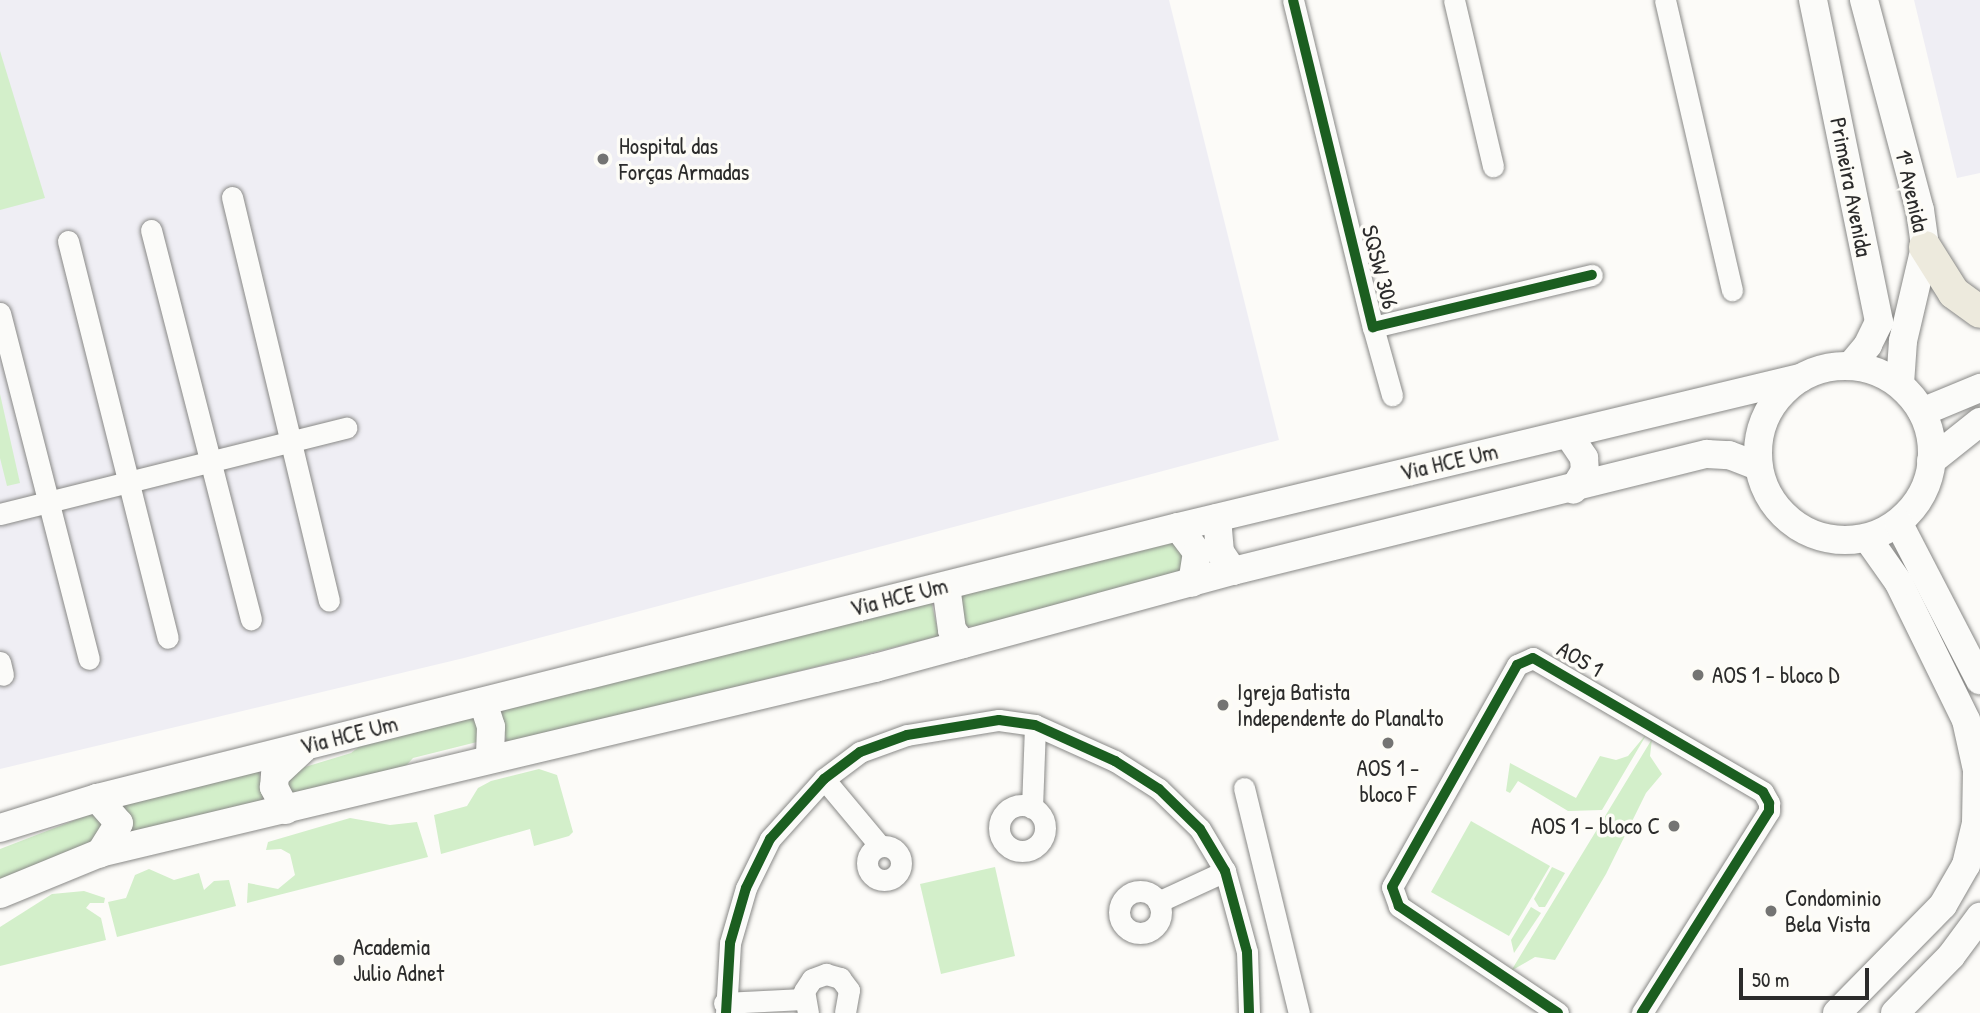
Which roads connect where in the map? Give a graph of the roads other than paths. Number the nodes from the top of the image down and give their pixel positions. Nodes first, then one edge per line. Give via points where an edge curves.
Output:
1 (1293, 0) edge
2 (1454, 0) edge
3 (1665, 0) edge
4 (1813, 0) edge
5 (1864, 0) edge
6 (1493, 166) dead end
7 (232, 197) dead end
8 (151, 230) dead end
9 (68, 241) dead end
10 (1925, 247) junction
11 (1592, 275) dead end
12 (1732, 290) dead end
13 (1980, 312) edge
14 (0, 313) edge
15 (1373, 327) junction
16 (1851, 365) junction
17 (1800, 378) junction
18 (1900, 384) junction
19 (1980, 388) edge
20 (1392, 395) dead end
21 (1922, 412) junction
22 (1980, 422) edge
23 (346, 428) dead end
24 (1568, 434) junction
25 (294, 443) junction
26 (1931, 461) junction
27 (214, 463) junction
28 (1758, 466) junction
29 (132, 483) junction
30 (1573, 490) junction
31 (48, 503) junction
32 (0, 513) edge
33 (1217, 518) junction
34 (1899, 524) junction
35 (1178, 527) junction
36 (1868, 539) junction
37 (1233, 572) junction
38 (1192, 583) junction
39 (946, 586) junction
40 (329, 600) dead end
41 (251, 619) dead end
42 (168, 638) dead end
43 (963, 644) junction
44 (89, 659) dead end
45 (1980, 680) edge
46 (483, 702) junction
47 (1035, 725) junction
48 (312, 744) junction
49 (490, 757) junction
50 (824, 779) junction
51 (1244, 788) dead end
52 (97, 798) junction
53 (1032, 808) dead end
54 (286, 810) junction
55 (0, 828) edge
56 (880, 846) dead end
57 (100, 853) junction
58 (1225, 871) junction
59 (0, 894) edge
60 (1158, 902) dead end
61 (1980, 917) edge
62 (806, 1006) edge
63 (725, 1008) edge
64 (845, 1013) edge
65 (1249, 1013) edge
66 (1299, 1013) edge
67 (1558, 1013) edge
68 (1642, 1013) edge
69 (1837, 1013) edge
70 (1895, 1013) edge

1 - 15 street, SQSW 306
2 - 6 street
3 - 12 street
4 - 16 main road, Primeira Avenida via 1879,322
5 - 10 main road, 1ª Avenida via 1920,210
7 - 25 street
8 - 27 street
9 - 29 street
10 - 13 main road via 1954,293
10 - 18 main road, 1ª Avenida via 1903,341
11 - 15 street, SQSW 306
14 - 31 street
15 - 20 street, SQSW 306
16 - 17 main road, Via HCE Um
16 - 18 main road
17 - 24 main road, Via HCE Um
17 - 28 main road, Via HCE Um via 1775,400 1766,418
18 - 21 main road
19 - 21 main road
21 - 26 main road
22 - 26 main road
23 - 25 street
24 - 30 main road via 1584,458 1585,471
24 - 33 main road, Via HCE Um
25 - 27 street
25 - 40 street
26 - 34 main road via 1925,483
27 - 29 street
27 - 41 street
28 - 30 main road via 1729,455 1707,454
28 - 36 main road, Via HCE Um via 1773,502 1788,519 1830,539
29 - 31 street
29 - 42 street
30 - 37 main road
31 - 32 street
31 - 44 street
33 - 35 main road, Via HCE Um
33 - 37 main road via 1220,552
34 - 36 main road, Via HCE Um
34 - 45 main road
35 - 38 main road via 1197,552
35 - 39 main road, Via HCE Um
36 - 69 main road via 1899,583 1966,720 1977,770 1976,823 1966,865 1943,905
37 - 38 main road
38 - 43 main road
39 - 43 main road via 952,630
39 - 46 main road, Via HCE Um
43 - 49 main road via 549,747
46 - 48 main road, Via HCE Um
46 - 49 main road via 491,727
47 - 50 street via 999,720 907,734 860,752
47 - 53 street
47 - 58 street via 1115,761 1159,789 1200,829
48 - 52 main road, Via HCE Um
48 - 54 main road via 275,775 274,787
49 - 54 main road
50 - 56 street
50 - 63 street via 771,839 746,888 730,943
51 - 66 street
52 - 55 main road, Via HCE Um
52 - 57 main road via 119,823
54 - 57 main road
57 - 59 main road
58 - 60 street
58 - 65 street via 1247,952
61 - 70 main road via 1951,956
62 - 63 street
62 - 64 street via 812,979 834,975 849,990
67 - 68 street, AOS 1 via 1399,906 1392,887 1517,665 1533,658 1763,792 1769,803 1769,811

